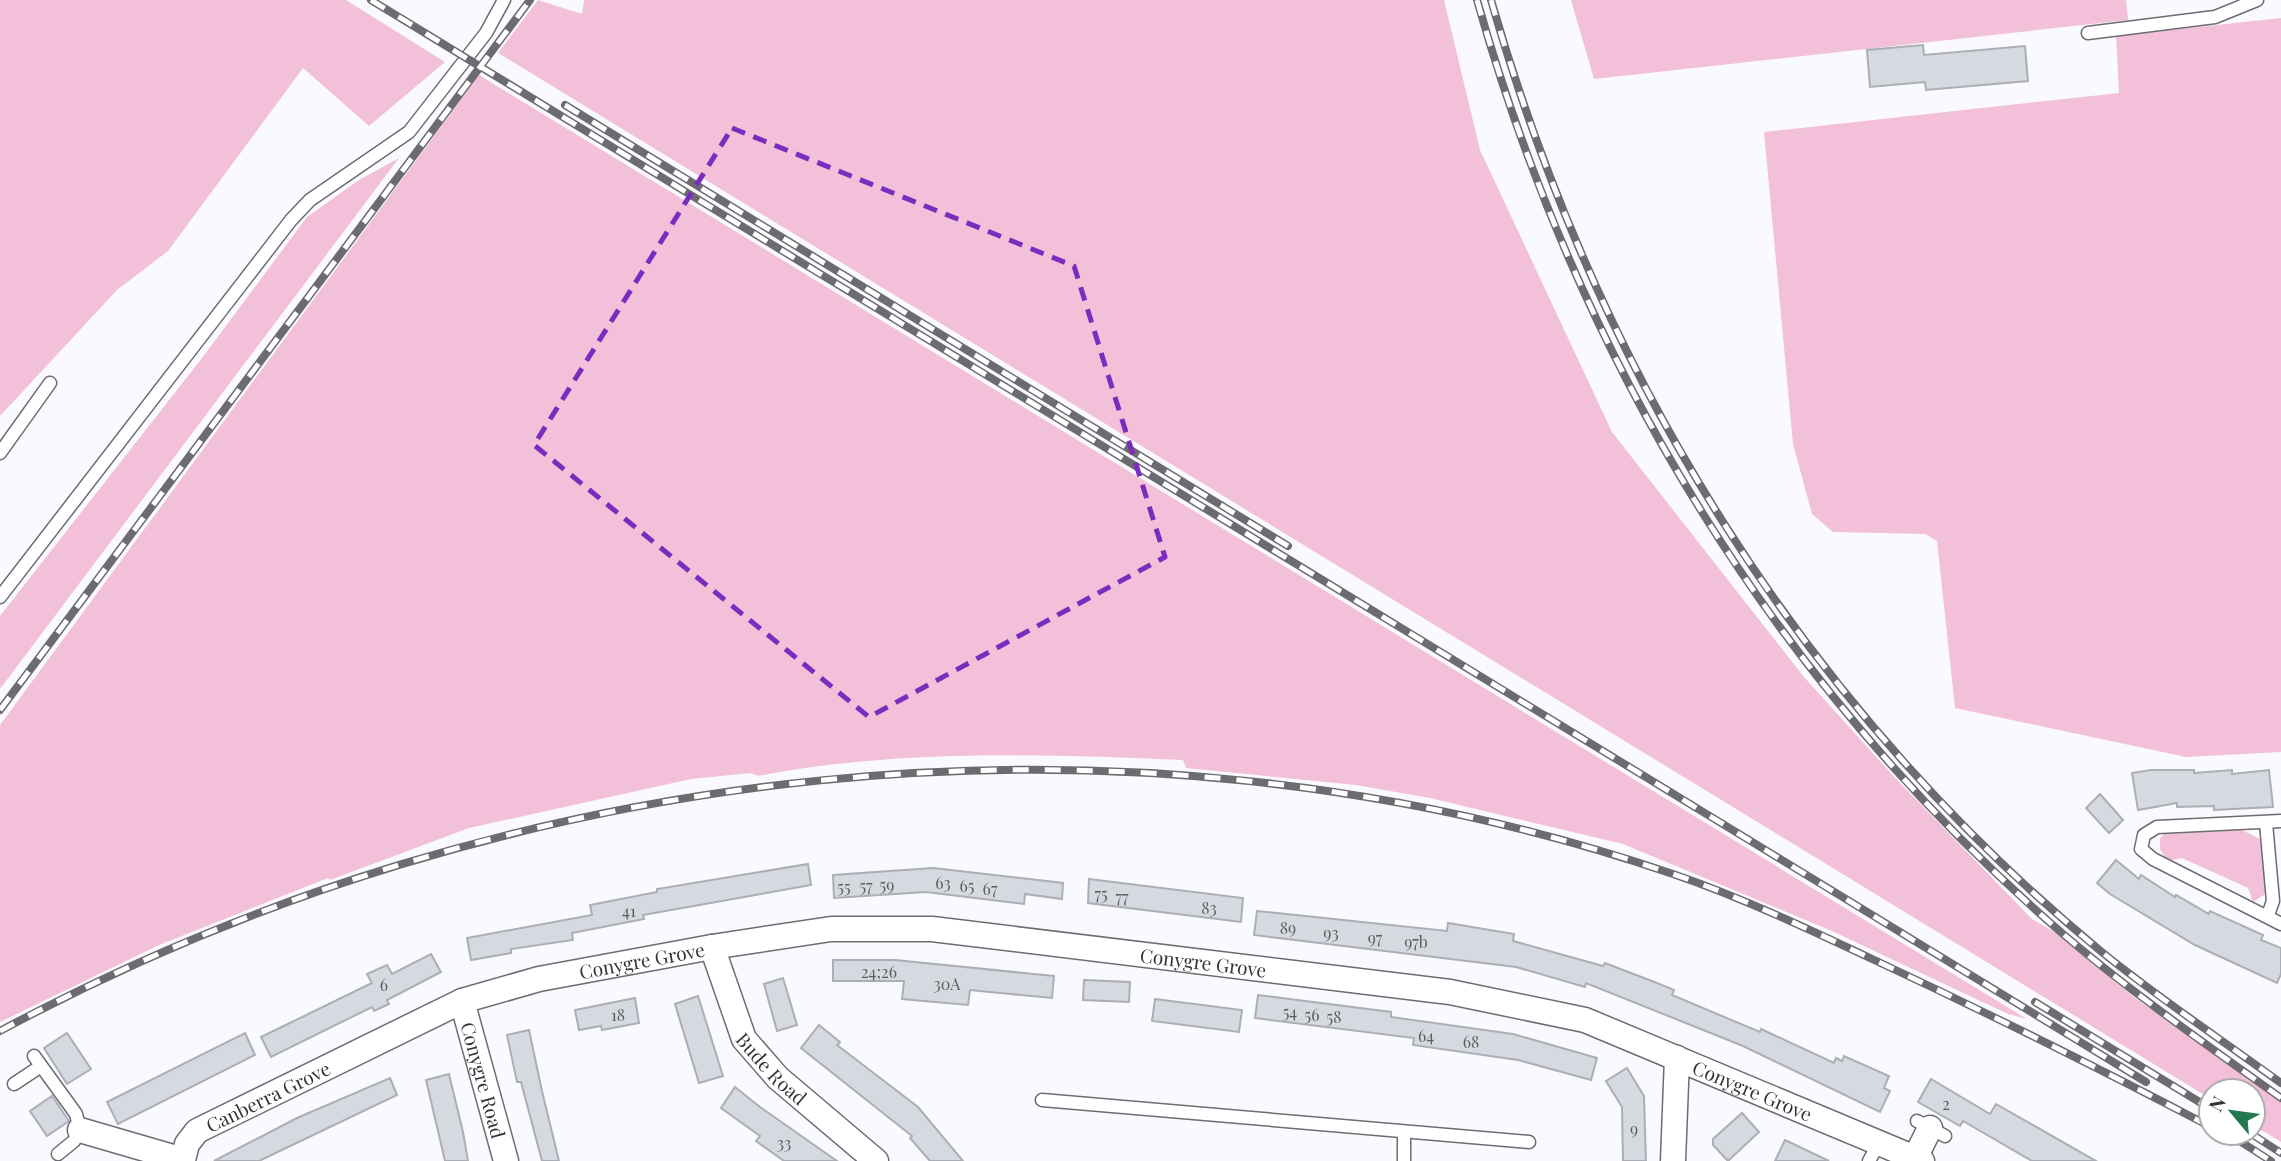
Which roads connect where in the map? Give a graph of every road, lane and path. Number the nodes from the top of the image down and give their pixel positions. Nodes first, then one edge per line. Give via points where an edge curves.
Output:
1 (504, 0) edge
2 (2257, 0) edge
3 (2088, 33) dead end
4 (50, 383) dead end
5 (0, 453) edge
6 (0, 597) edge
7 (2281, 821) edge
8 (2266, 823) junction
9 (2268, 915) junction
10 (2281, 924) edge
11 (712, 947) junction
12 (462, 1001) junction
13 (1677, 1058) junction
14 (14, 1084) dead end
15 (1042, 1100) dead end
16 (1931, 1128) dead end
17 (80, 1130) junction
18 (1404, 1133) junction
19 (1529, 1142) dead end
20 (1874, 1152) edge
21 (58, 1154) dead end
22 (1918, 1159) edge
23 (183, 1160) edge
24 (506, 1161) edge
25 (876, 1161) edge
26 (1404, 1161) edge
27 (1673, 1161) edge

1 - 6 lane via 486,33 409,132 310,200 291,220
2 - 3 lane via 2215,17
4 - 5 lane
7 - 8 lane
8 - 9 lane via 2273,901
8 - 9 lane via 2157,827 2144,835 2141,849 2152,859
9 - 10 lane
11 - 12 street, Conygre Grove via 539,979
11 - 13 street, Conygre Grove via 831,929 932,929 1450,992 1585,1020
11 - 25 street, Bude Road via 744,1039 778,1078
12 - 23 street, Canberra Grove via 197,1131
12 - 24 street, Conygre Road
13 - 20 street, Conygre Grove
13 - 27 street
14 - 17 lane via 37,1061 76,1114
15 - 18 lane
16 - 22 street
17 - 21 lane
17 - 23 street, Canberra Grove
18 - 19 lane
18 - 26 lane
20 - 22 street, Conygre Grove

